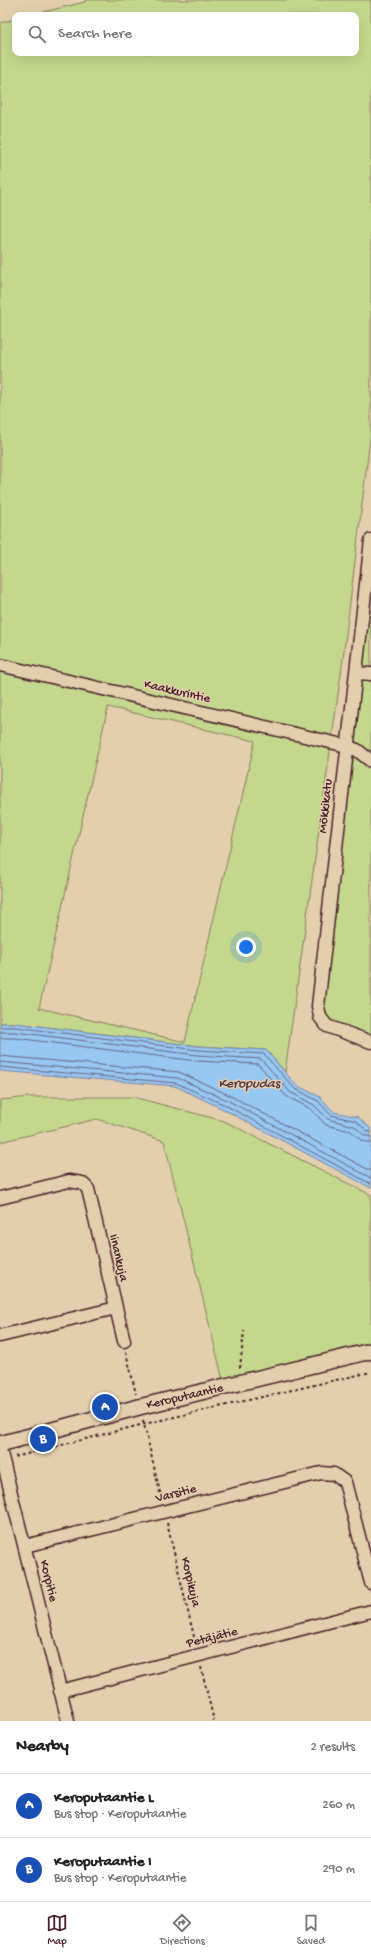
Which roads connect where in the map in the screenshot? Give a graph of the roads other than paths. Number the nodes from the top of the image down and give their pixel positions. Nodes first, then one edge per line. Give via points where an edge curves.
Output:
1 (371, 540) edge
2 (0, 665) edge
3 (357, 673) junction
4 (371, 674) edge
5 (347, 746) junction
6 (371, 761) edge
7 (371, 1042) edge
8 (0, 1198) edge
9 (116, 1308) junction
10 (0, 1336) edge
11 (124, 1341) road end
12 (371, 1351) edge
13 (0, 1444) edge
14 (1, 1454) edge
15 (25, 1546) junction
16 (371, 1583) edge
17 (371, 1611) edge
18 (60, 1691) junction
19 (68, 1721) edge

1 - 3 street, Mökkikatu
2 - 5 street, Kaakkurintie
3 - 4 street
3 - 5 street, Mökkikatu
5 - 6 street, Kaakkurintie
5 - 7 street, Mökkikatu via 318,1006 320,1017 327,1026
8 - 9 street, Iinankuja via 69,1181 82,1183 88,1189
9 - 10 street
9 - 11 street, Iinankuja
12 - 13 street, Keroputaantie via 139,1407
14 - 15 street, Korpitie
15 - 16 street, Varsitie via 321,1473 334,1474 345,1482
15 - 18 street, Korpitie
17 - 18 street, Petäjätie
18 - 19 street, Korpitie

